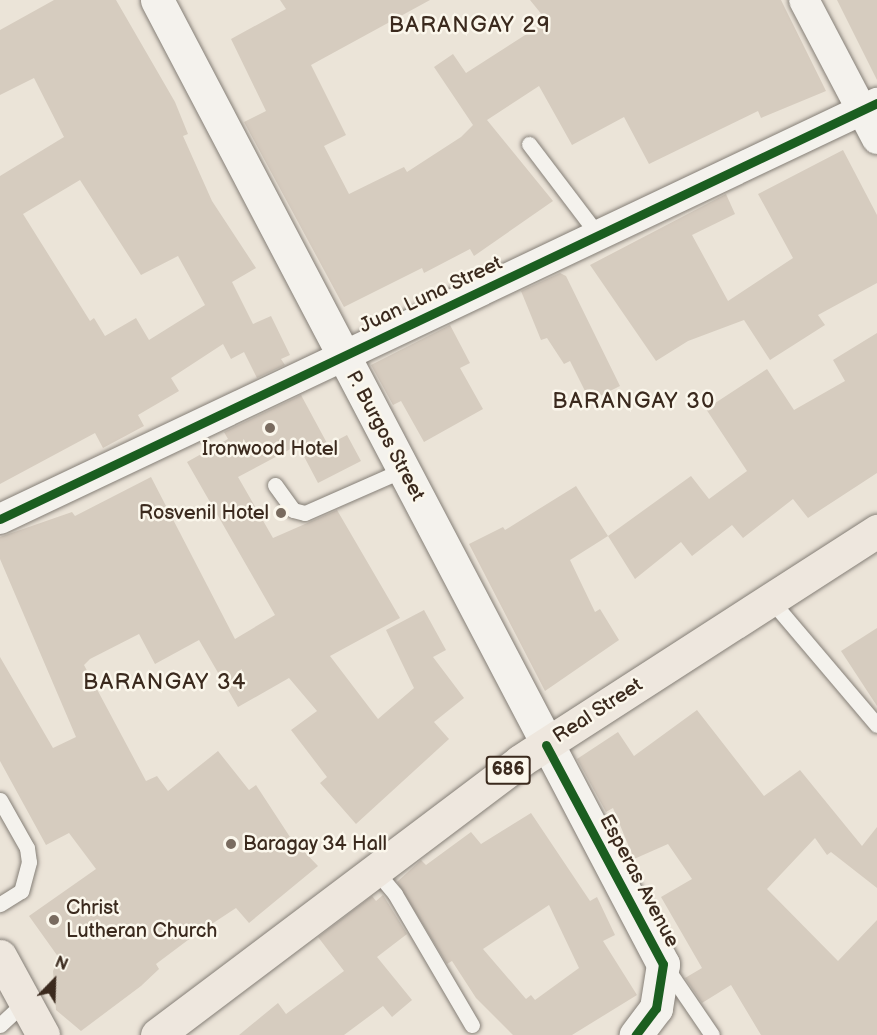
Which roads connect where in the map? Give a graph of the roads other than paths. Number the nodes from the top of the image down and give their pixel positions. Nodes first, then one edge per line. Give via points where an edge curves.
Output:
1 (157, 0) edge
2 (804, 0) edge
3 (869, 106) edge
4 (877, 139) edge
5 (529, 144) dead end
6 (598, 236) junction
7 (343, 356) junction
8 (402, 470) junction
9 (275, 485) dead end
10 (0, 519) edge
11 (877, 531) edge
12 (770, 600) junction
13 (877, 725) edge
14 (546, 745) junction
15 (0, 800) edge
16 (375, 870) junction
17 (0, 904) edge
18 (0, 956) edge
19 (663, 964) junction
20 (26, 989) junction
21 (0, 1025) edge
22 (472, 1025) dead end
23 (42, 1035) edge
24 (157, 1035) edge
25 (636, 1035) edge
26 (712, 1035) edge

1 - 7 main road, P. Burgos Street
2 - 3 street
3 - 4 street
3 - 6 street, Juan Luna Street
5 - 6 lane
6 - 7 street, Juan Luna Street
7 - 8 main road, P. Burgos Street
7 - 10 street, Juan Luna Street
8 - 9 lane via 305,513 293,510
8 - 14 main road, P. Burgos Street
11 - 12 main road, Real Street / 686
12 - 13 lane
12 - 14 main road, Real Street / 686
14 - 16 main road, Real Street / 686
14 - 19 main road, Esperas Avenue
15 - 17 lane via 27,848 29,862 21,891
16 - 22 lane via 395,894
16 - 24 main road, Real Street / 686
18 - 20 main road
19 - 25 main road, Esperas Avenue via 656,1008
19 - 26 lane
20 - 21 lane
20 - 23 main road

